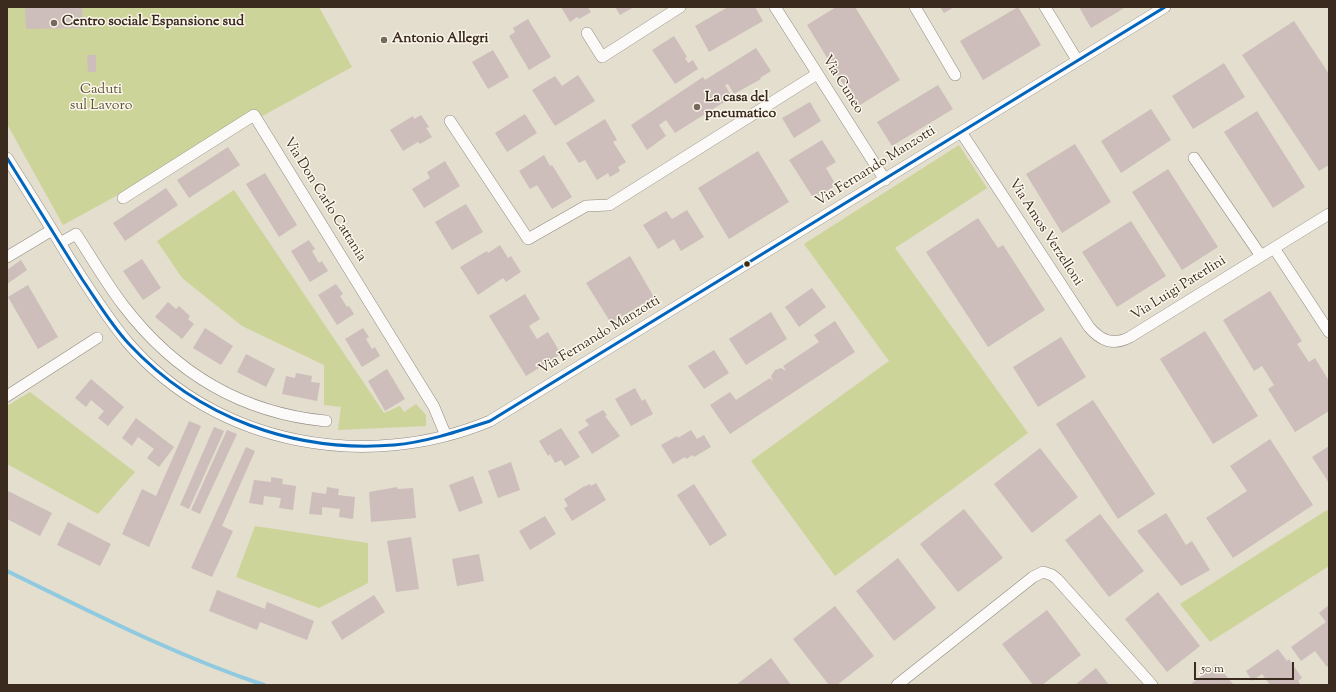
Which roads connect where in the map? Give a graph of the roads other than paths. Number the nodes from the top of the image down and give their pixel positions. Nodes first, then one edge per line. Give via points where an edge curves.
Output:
1 (680, 7) edge
2 (775, 7) edge
3 (915, 7) edge
4 (1045, 7) edge
5 (1165, 7) edge
6 (587, 33) dead end
7 (1077, 60) junction
8 (817, 74) junction
9 (955, 75) dead end
10 (450, 121) dead end
11 (961, 132) junction
12 (7, 158) edge
13 (1194, 158) dead end
14 (885, 180) junction
15 (123, 198) dead end
16 (1329, 214) edge
17 (52, 230) junction
18 (60, 243) junction
19 (1274, 248) junction
20 (1261, 256) junction
21 (7, 257) edge
22 (1329, 332) edge
23 (97, 338) dead end
24 (1111, 343) joint
25 (7, 396) edge
26 (326, 421) dead end
27 (446, 436) junction
28 (896, 685) edge
29 (1152, 685) edge

1 - 6 street via 602,57
2 - 8 street, Via Cuneo
3 - 9 street
4 - 7 street
5 - 7 street, Via Fernando Manzotti
7 - 11 street, Via Fernando Manzotti
8 - 10 street via 609,205 586,206 528,240
8 - 14 street, Via Cuneo
11 - 14 street, Via Fernando Manzotti
11 - 24 street, Via Amos Verzelloni via 1089,327 1096,335
12 - 17 street, Via Fernando Manzotti
13 - 20 street
14 - 27 street, Via Fernando Manzotti via 496,417 465,432
15 - 27 street, Via Don Carlo Cattania via 254,115 434,407
16 - 19 street, Via Luigi Paterlini
17 - 18 street, Via Fernando Manzotti
17 - 21 street
18 - 26 street via 76,234 123,305 156,343 179,364 253,406 301,419
18 - 27 street, Via Fernando Manzotti via 102,310 140,355 181,390 221,413 302,442 328,445 385,445
19 - 20 street, Via Luigi Paterlini
19 - 22 street
20 - 24 street, Via Luigi Paterlini via 1130,337
23 - 25 street
28 - 29 street via 1028,581 1043,572 1057,579

